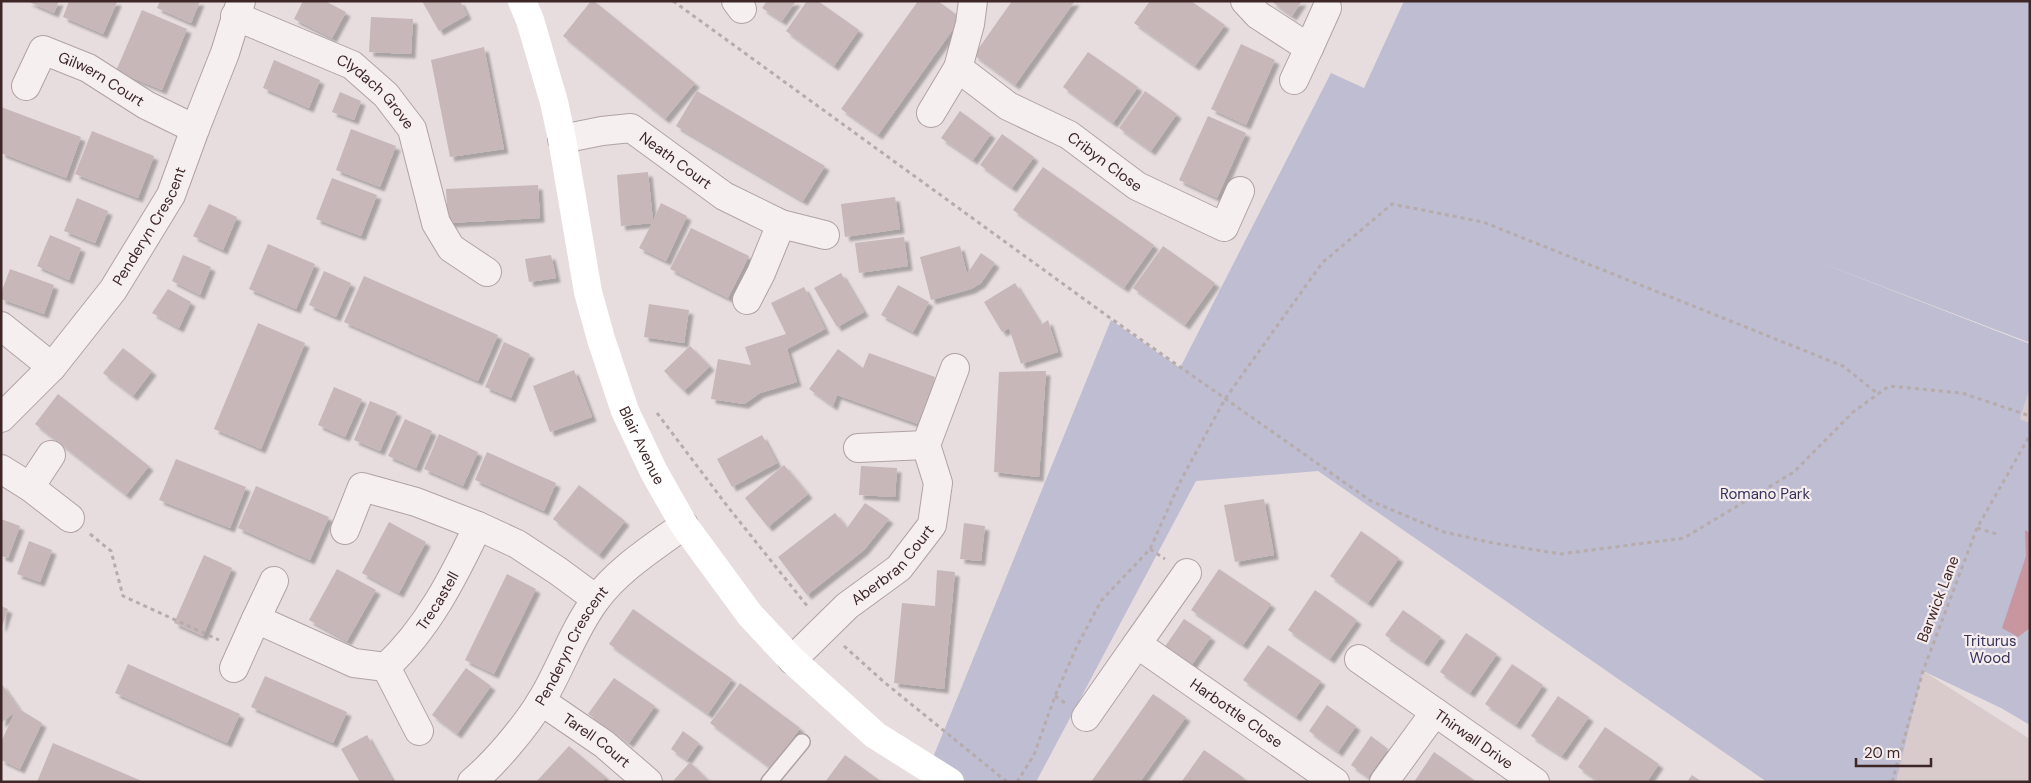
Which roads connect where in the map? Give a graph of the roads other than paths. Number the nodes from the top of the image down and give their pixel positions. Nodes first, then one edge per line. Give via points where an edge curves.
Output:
1 (522, 1) edge
2 (972, 1) edge
3 (1245, 1) edge
4 (1327, 8) dead end
5 (238, 9) edge
6 (1308, 48) junction
7 (958, 68) junction
8 (1294, 80) dead end
9 (26, 86) dead end
10 (931, 113) dead end
11 (194, 129) junction
12 (562, 139) junction
13 (1240, 191) dead end
14 (781, 224) junction
15 (825, 235) dead end
16 (487, 272) dead end
17 (747, 300) dead end
18 (1, 326) edge
19 (52, 367) junction
20 (955, 368) dead end
21 (1, 418) edge
22 (926, 445) junction
23 (858, 448) dead end
24 (51, 455) dead end
25 (1, 469) edge
26 (30, 487) junction
27 (70, 518) road end
28 (684, 524) junction
29 (478, 526) junction
30 (345, 530) dead end
31 (1186, 574) dead end
32 (274, 581) dead end
33 (596, 599) junction
34 (256, 620) junction
35 (1138, 644) junction
36 (238, 659) road end
37 (1359, 659) dead end
38 (792, 660) junction
39 (386, 667) junction
40 (541, 701) junction
41 (1435, 712) junction
42 (1086, 717) dead end
43 (419, 731) dead end
44 (802, 742) dead end
45 (472, 782) edge
46 (648, 782) edge
47 (769, 782) edge
48 (950, 782) edge
49 (1335, 782) edge
50 (1384, 782) edge
51 (1535, 782) edge

1 - 12 street, Blair Avenue via 549,84
2 - 7 street via 970,24
3 - 6 street via 1258,15
4 - 6 street
5 - 11 street, Penderyn Crescent via 225,53
5 - 16 street, Clydach Grove via 352,66 386,96 412,129 436,223 451,248
6 - 8 street
7 - 10 street
7 - 13 street, Cribyn Close via 1008,106 1069,135 1138,186 1224,227
9 - 11 street, Gilwern Court via 43,50 88,68 146,105
11 - 19 street, Penderyn Crescent via 171,196 113,290
12 - 14 street, Neath Court via 631,128 724,196
12 - 28 street, Blair Avenue via 588,292 601,339 625,411 654,472
14 - 15 street, Neath Court
14 - 17 street
18 - 19 street
19 - 21 street, Penderyn Crescent
20 - 22 street
22 - 23 street
22 - 38 street, Aberbran Court via 938,483 932,525 899,568 847,606
24 - 26 street
25 - 26 street
26 - 27 street
28 - 33 street, Penderyn Crescent via 618,576
28 - 38 street, Blair Avenue via 750,615
29 - 30 street via 416,502 362,487
29 - 33 street via 517,544
29 - 39 street, Trecastell via 438,603 404,650
31 - 35 street
32 - 34 street
33 - 40 street, Penderyn Crescent via 577,627
34 - 36 street
34 - 39 street via 354,663
35 - 42 street
35 - 49 street, Harbottle Close
37 - 41 street
38 - 48 street, Blair Avenue via 875,735
39 - 43 street
40 - 45 street, Penderyn Crescent via 516,736
40 - 46 street, Tarell Court via 604,744
41 - 50 street, Thirwall Drive
41 - 51 street, Thirwall Drive
44 - 47 lane

